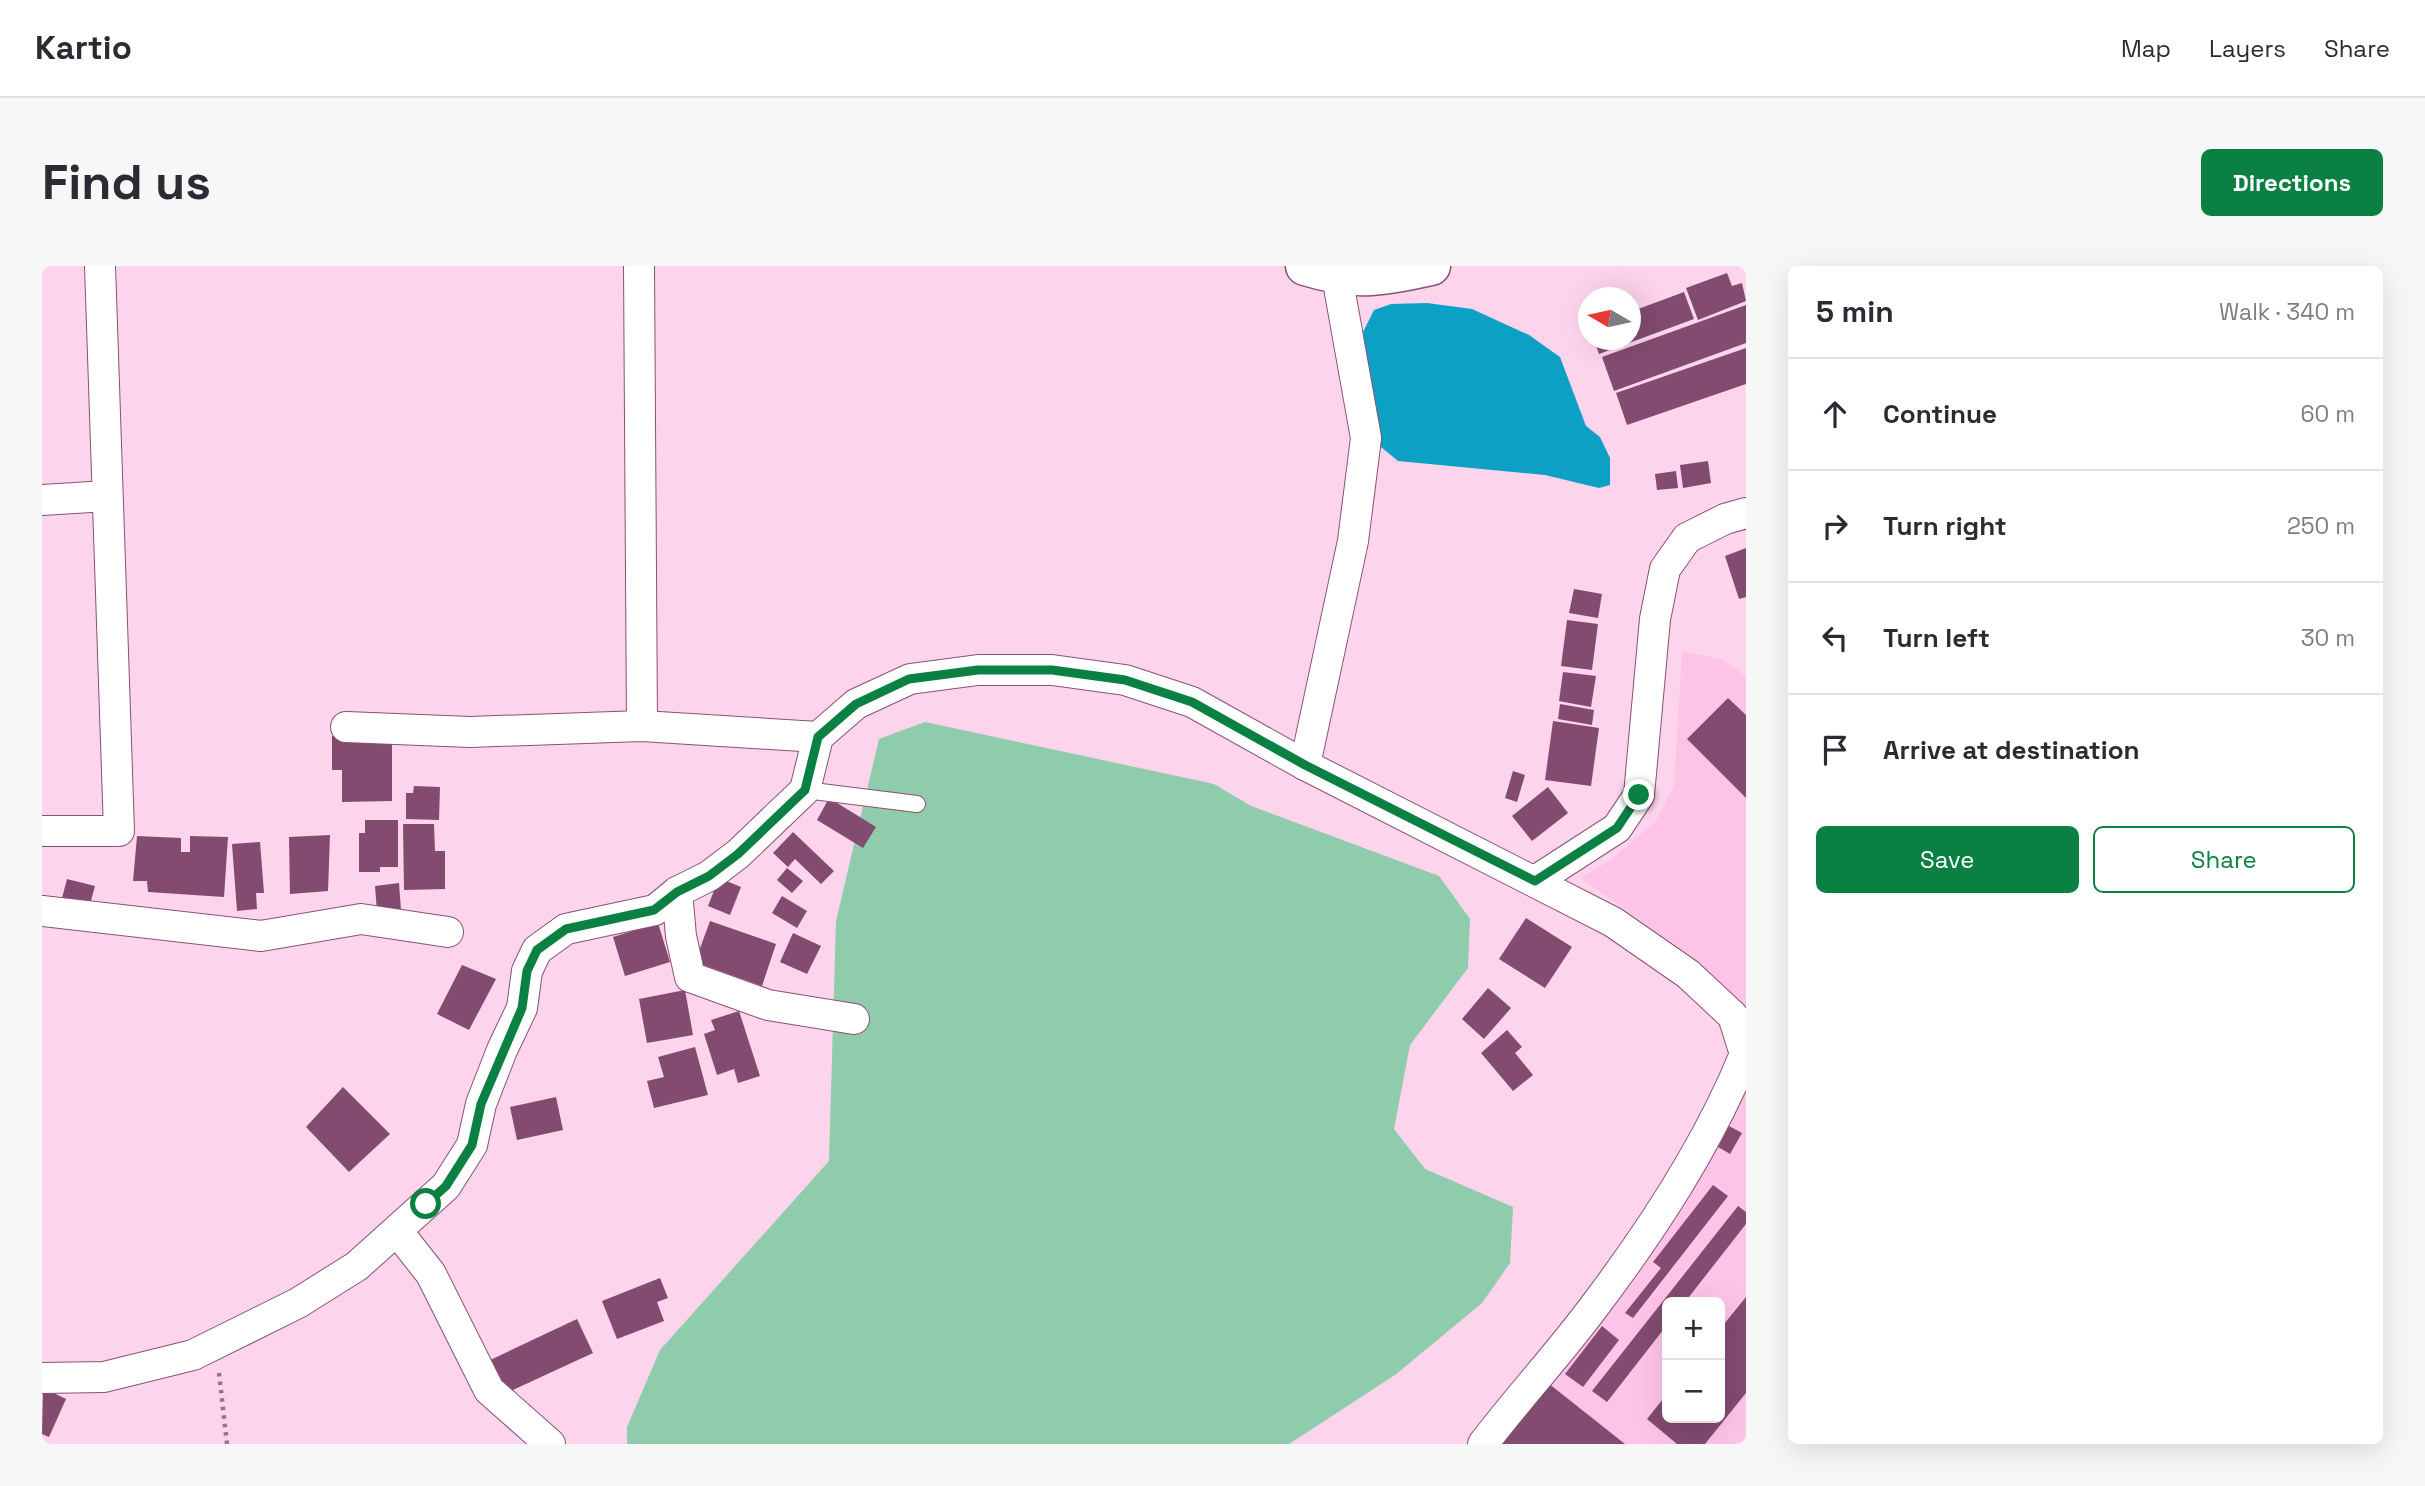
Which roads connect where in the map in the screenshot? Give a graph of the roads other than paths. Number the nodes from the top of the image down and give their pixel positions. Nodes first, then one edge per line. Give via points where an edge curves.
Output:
1 (100, 266) edge
2 (639, 266) edge
3 (1431, 266) edge
4 (1321, 271) edge
5 (107, 496) junction
6 (42, 500) edge
7 (1746, 513) edge
8 (642, 726) junction
9 (346, 727) dead end
10 (818, 737) junction
11 (1305, 765) junction
12 (805, 790) junction
13 (917, 804) dead end
14 (42, 831) edge
15 (1535, 881) junction
16 (677, 892) junction
17 (42, 911) edge
18 (448, 932) dead end
19 (854, 1020) dead end
20 (398, 1232) junction
21 (42, 1378) edge
22 (550, 1444) edge
23 (1483, 1444) edge

1 - 5 street
2 - 8 street
3 - 4 street via 1374,278
4 - 11 street via 1366,438 1353,541
5 - 6 street
5 - 14 street via 119,831
7 - 15 street via 1687,538 1665,569 1655,619 1639,795 1617,828
8 - 9 street via 470,732
8 - 10 street
10 - 11 street via 856,704 909,679 978,670 1052,670 1125,680 1192,702
10 - 12 street
11 - 15 street
12 - 13 lane
12 - 16 street via 738,854
15 - 23 street via 1613,922 1688,974 1733,1016 1745,1054 1729,1093 1665,1209 1592,1310
16 - 19 street via 690,976 768,1005
16 - 20 street via 654,910 566,929 537,950 527,971 522,1008 481,1104 472,1145 446,1186
17 - 18 street via 261,936 361,919
20 - 21 street via 309,1296 193,1355 104,1377
20 - 22 street via 431,1274 489,1390

